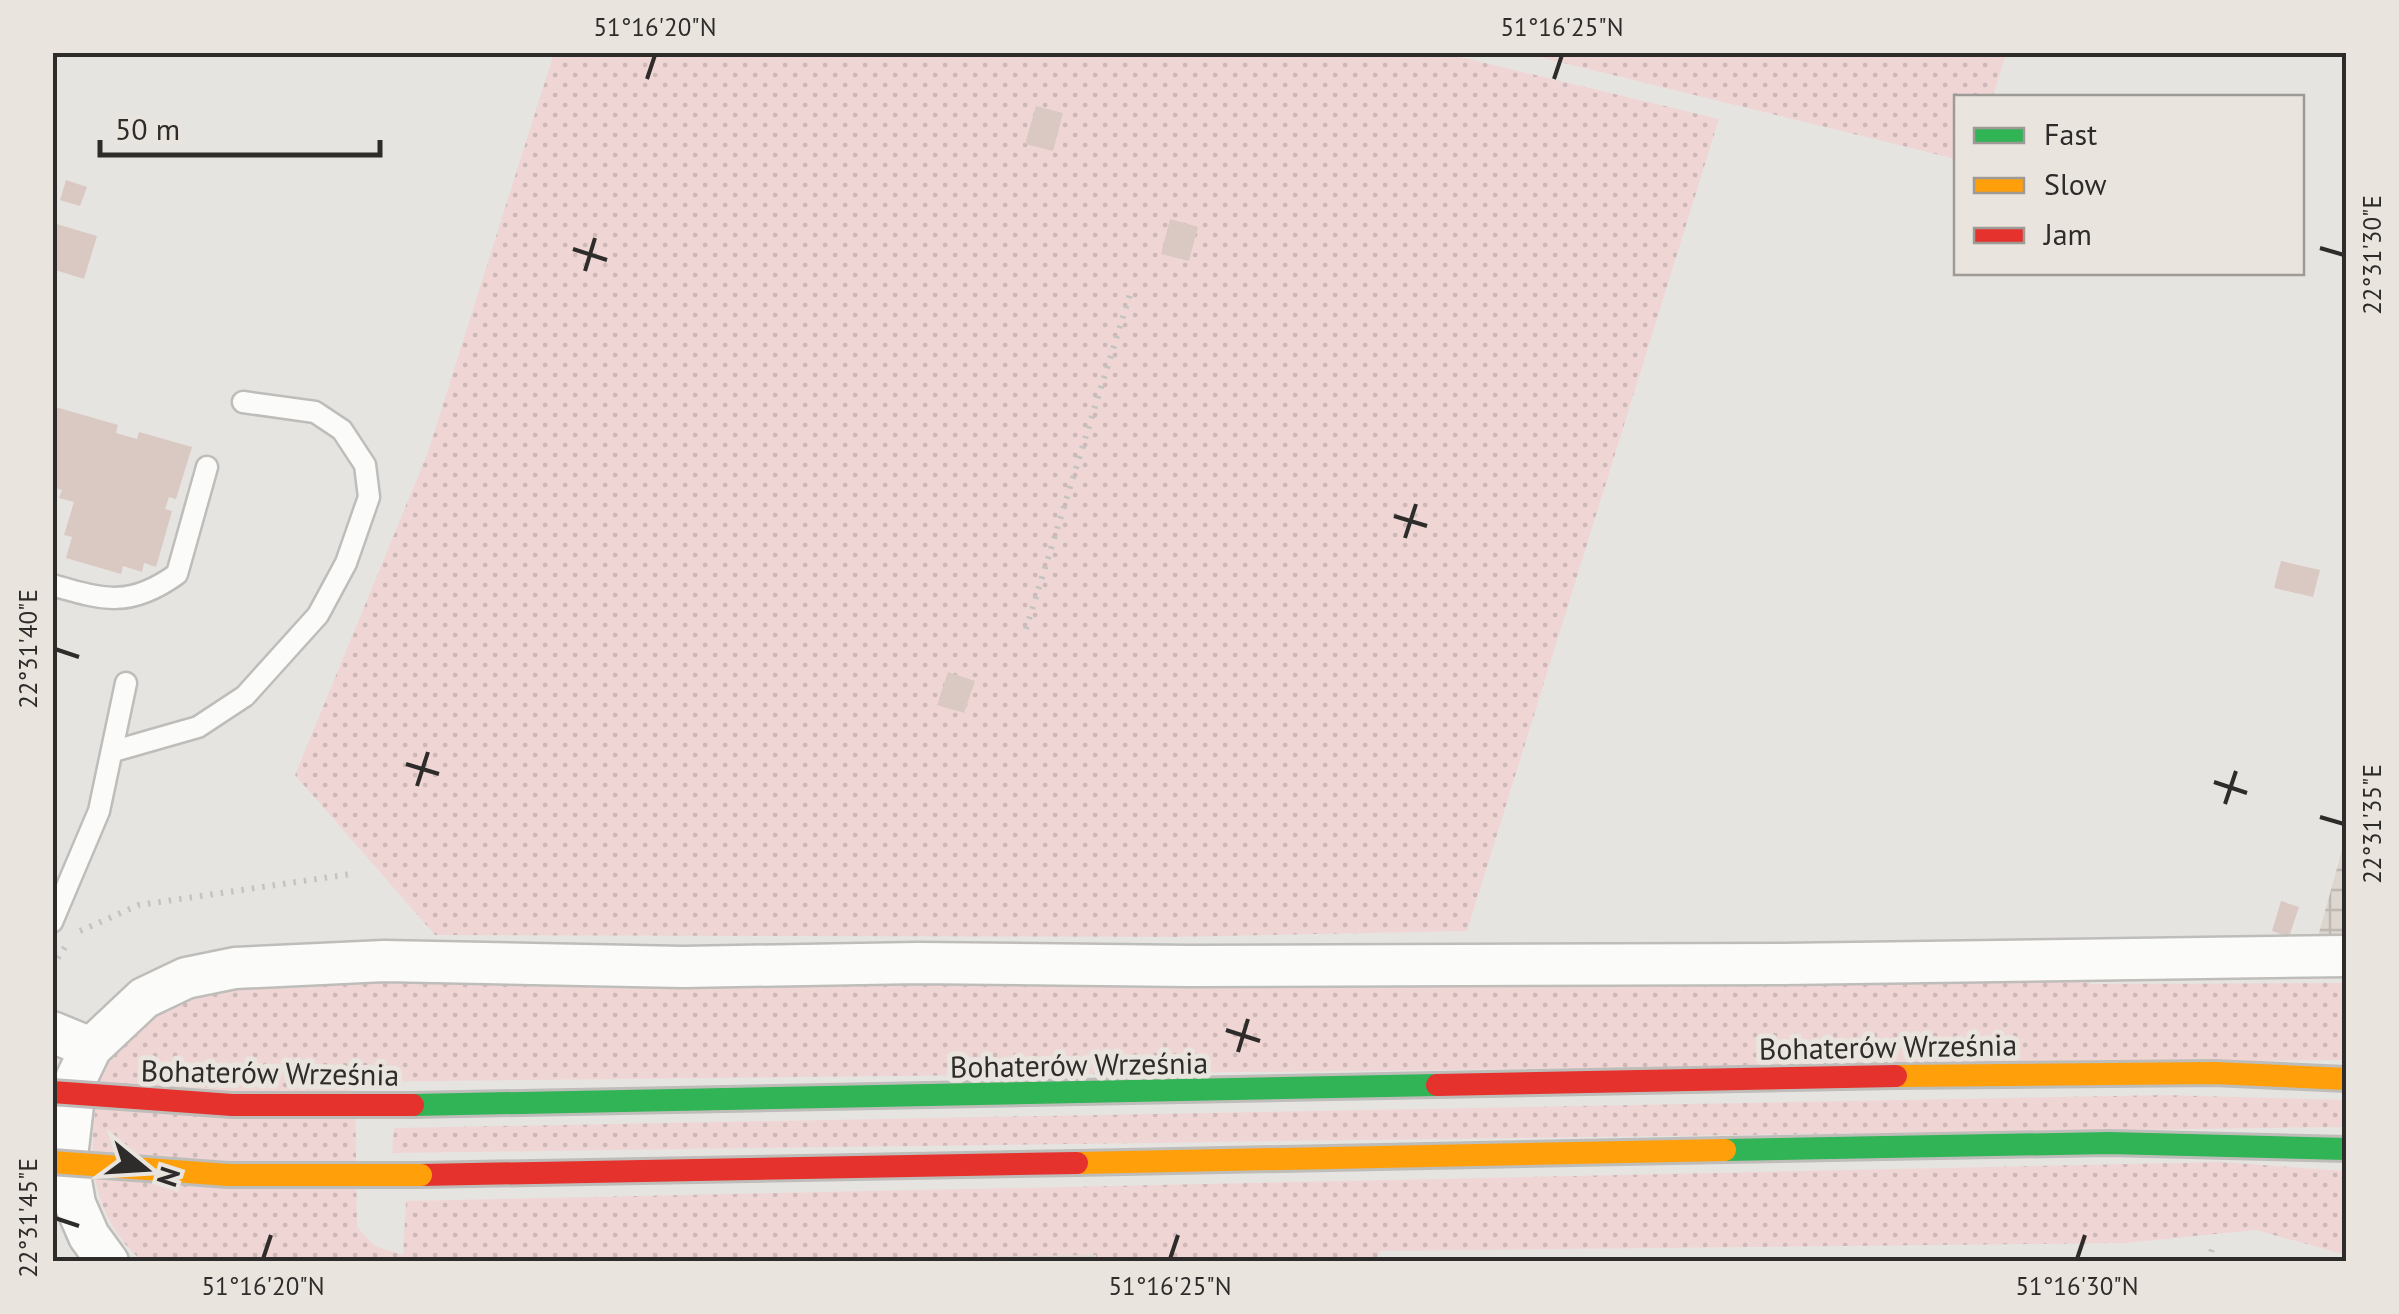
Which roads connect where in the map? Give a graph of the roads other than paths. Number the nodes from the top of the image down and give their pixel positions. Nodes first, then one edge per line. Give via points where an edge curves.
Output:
1 (242, 402) dead end
2 (206, 467) dead end
3 (52, 585) edge
4 (126, 684) dead end
5 (114, 752) junction
6 (52, 922) edge
7 (2346, 956) edge
8 (52, 1032) edge
9 (91, 1048) junction
10 (2346, 1079) edge
11 (52, 1092) edge
12 (2346, 1148) edge
13 (52, 1162) edge
14 (108, 1262) edge

1 - 5 lane via 314,412 342,430 365,465 368,497 346,563 318,615 244,696 198,727
2 - 3 lane via 176,574 145,593 104,600
4 - 5 lane
5 - 6 lane via 99,811
7 - 9 street via 1189,966 384,962 234,968 186,978 144,998
8 - 9 street
9 - 14 street via 76,1079 66,1157 75,1204
10 - 11 main road, Bohaterów Września, bridge via 2040,1073 314,1108
12 - 13 main road, bridge via 2032,1144 420,1175 228,1175

